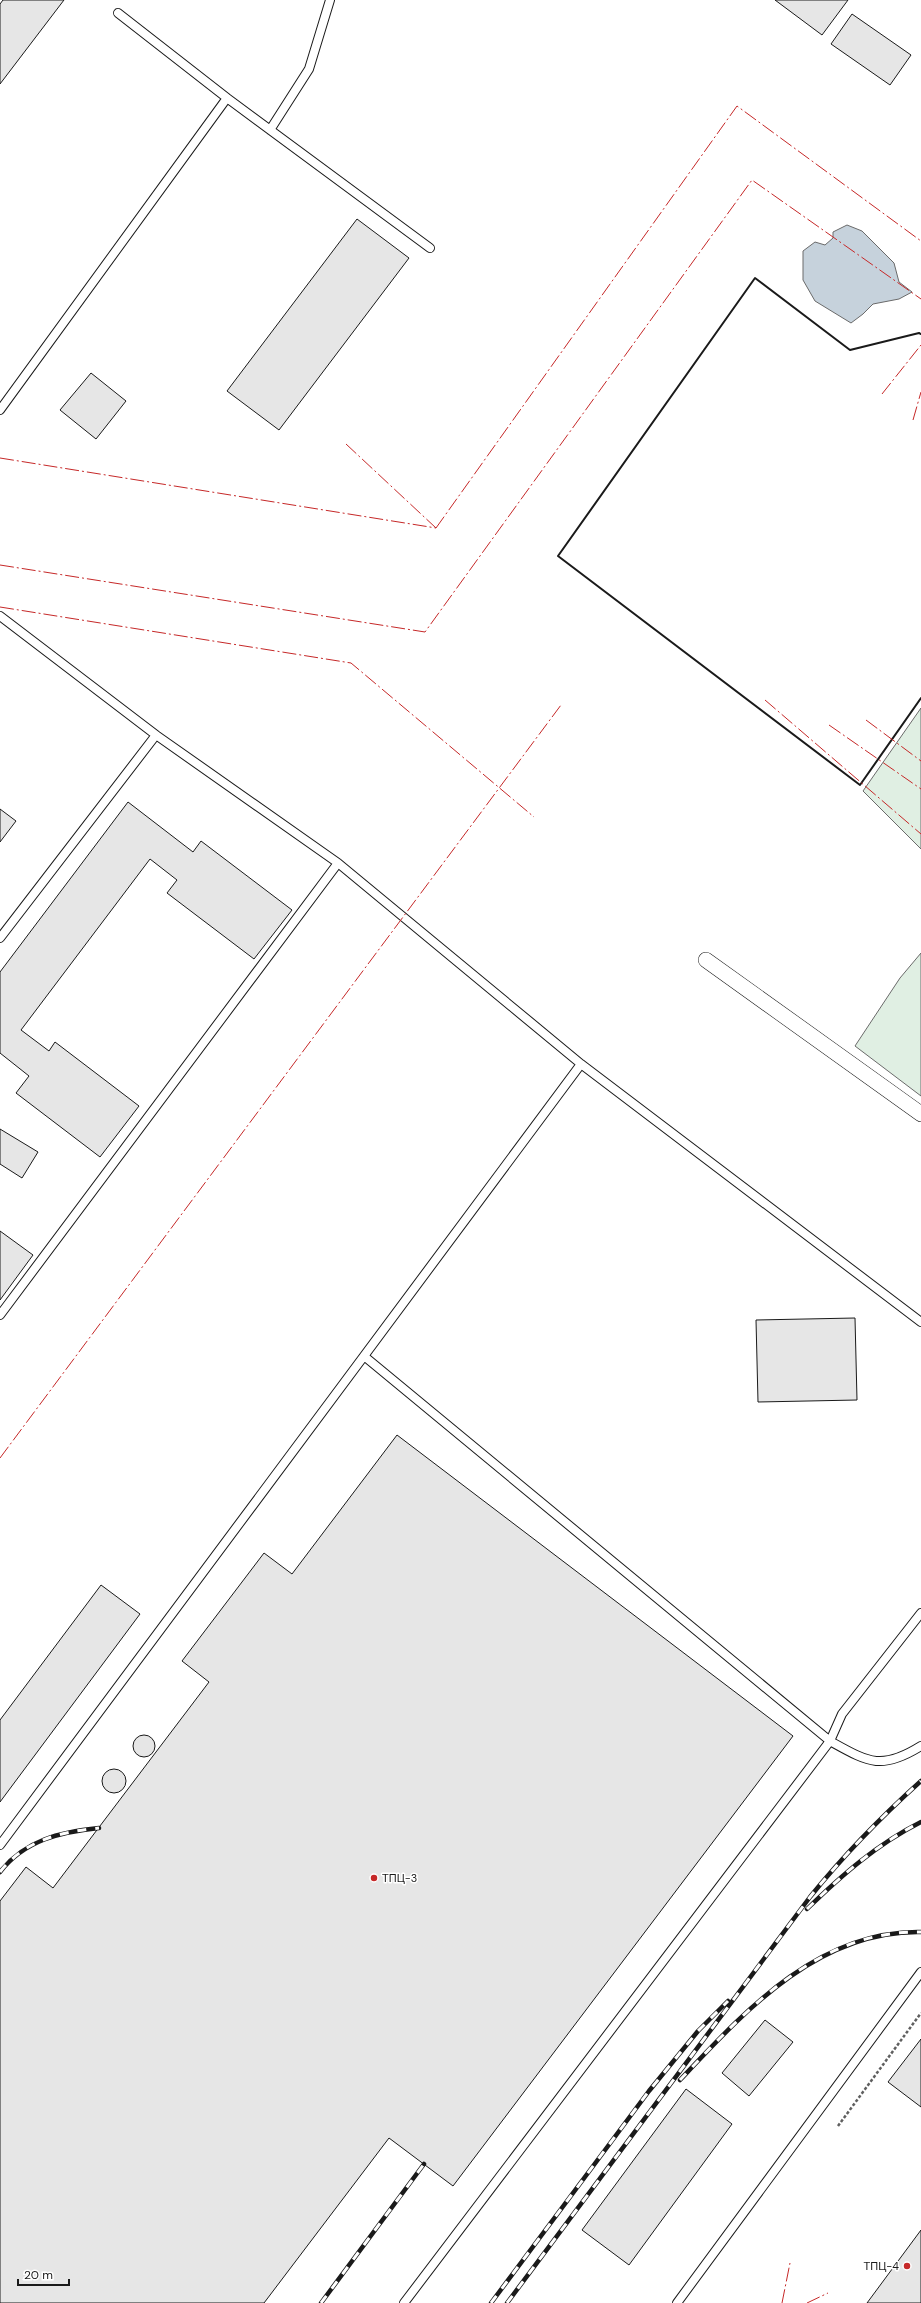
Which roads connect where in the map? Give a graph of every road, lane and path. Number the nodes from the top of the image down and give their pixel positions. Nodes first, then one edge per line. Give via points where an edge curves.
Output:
1 (330, 0) edge
2 (118, 12) dead end
3 (227, 98) junction
4 (270, 130) junction
5 (430, 248) dead end
6 (0, 410) edge
7 (0, 616) edge
8 (156, 735) junction
9 (338, 863) junction
10 (0, 938) edge
11 (706, 960) dead end
12 (581, 1064) junction
13 (921, 1114) edge
14 (0, 1315) edge
15 (921, 1322) edge
16 (364, 1356) junction
17 (921, 1613) edge
18 (830, 1741) junction
19 (921, 1746) edge
20 (0, 1845) edge
21 (921, 1972) edge
22 (921, 2013) edge
23 (838, 2126) dead end
24 (404, 2303) edge
25 (677, 2303) edge

1 - 4 lane via 309,69
2 - 3 lane
3 - 4 lane
3 - 6 lane
4 - 5 lane
7 - 8 lane
8 - 9 lane
8 - 10 lane
9 - 12 lane
9 - 14 lane
11 - 13 street
12 - 15 lane
12 - 16 lane
16 - 18 lane
16 - 20 lane
17 - 18 lane via 842,1714
18 - 19 lane via 863,1760 883,1761 905,1756
18 - 24 lane
21 - 25 lane
22 - 23 path

